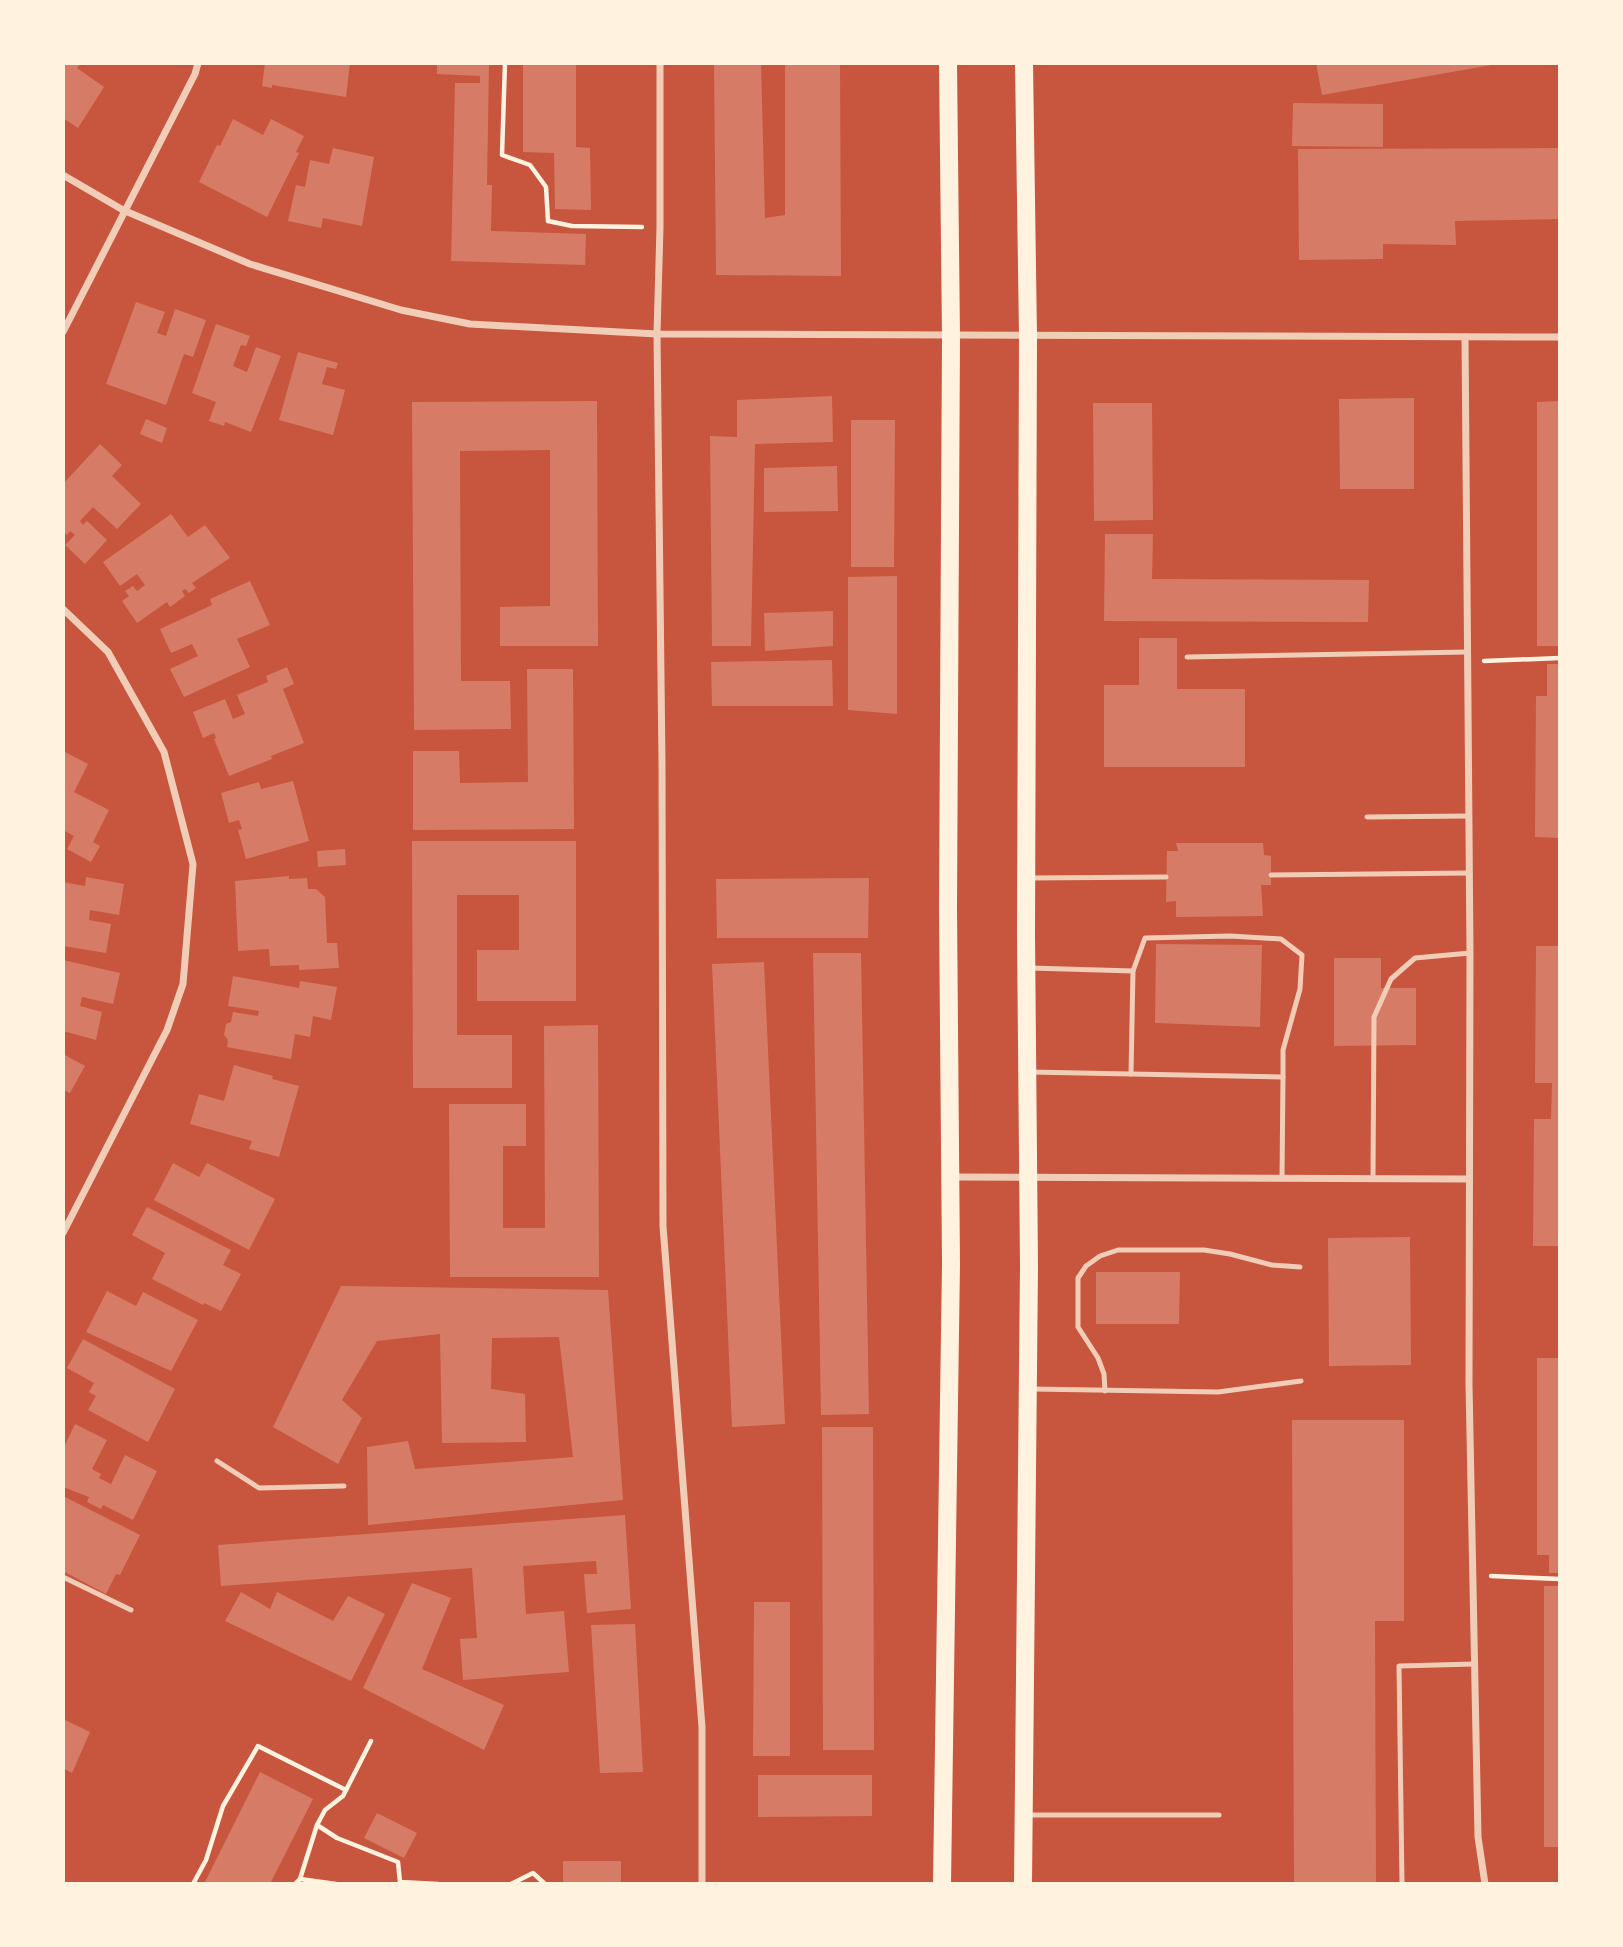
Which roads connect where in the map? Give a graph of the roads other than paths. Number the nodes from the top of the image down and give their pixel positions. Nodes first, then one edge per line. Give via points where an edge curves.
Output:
1 (198, 63) edge
2 (660, 63) edge
3 (948, 63) edge
4 (1024, 63) edge
5 (63, 175) edge
6 (123, 210) junction
7 (63, 332) edge
8 (657, 334) junction
9 (951, 336) junction
10 (1028, 336) junction
11 (1465, 337) junction
12 (1560, 337) edge
13 (63, 609) edge
14 (1468, 652) junction
15 (1187, 657) dead end
16 (1469, 816) junction
17 (1367, 817) dead end
18 (1470, 873) junction
19 (1271, 875) dead end
20 (1166, 877) dead end
21 (1026, 878) junction
22 (1470, 953) junction
23 (1026, 968) junction
24 (1133, 971) junction
25 (1027, 1072) junction
26 (1131, 1074) junction
27 (1283, 1077) junction
28 (950, 1177) junction
29 (1028, 1177) junction
30 (1282, 1178) junction
31 (1373, 1178) junction
32 (1469, 1179) junction
33 (63, 1233) edge
34 (1300, 1267) dead end
35 (1301, 1381) dead end
36 (1027, 1389) junction
37 (1105, 1391) junction
38 (217, 1461) dead end
39 (344, 1486) dead end
40 (63, 1577) edge
41 (131, 1610) dead end
42 (1474, 1664) junction
43 (1023, 1815) junction
44 (1219, 1815) dead end
45 (702, 1884) edge
46 (942, 1884) edge
47 (1023, 1884) edge
48 (1402, 1884) edge
49 (1485, 1884) edge

1 - 6 street
2 - 8 street
3 - 9 main road
4 - 10 main road
5 - 6 street
6 - 7 street
6 - 8 street via 250,264 401,310 470,324
8 - 9 street
8 - 45 street via 663,1226 702,1727
9 - 10 street
9 - 28 main road
10 - 11 street
10 - 21 main road
11 - 12 street
11 - 14 street
13 - 33 street via 108,652 164,752 193,864 183,984 167,1030
14 - 15 lane
14 - 16 street
16 - 17 lane
16 - 18 street
18 - 19 lane
18 - 22 street
20 - 21 lane
21 - 23 main road
22 - 31 lane via 1415,958 1391,979 1374,1017
22 - 32 street
23 - 24 lane
23 - 25 main road
24 - 26 lane
24 - 27 lane via 1145,938 1281,939 1302,955 1300,989 1283,1050
25 - 26 lane
25 - 29 main road
26 - 27 lane
27 - 30 lane
28 - 29 street
28 - 46 main road
29 - 30 street
29 - 36 main road
30 - 31 street
31 - 32 street
32 - 42 street
34 - 37 lane via 1204,1251 1118,1251 1100,1256 1078,1278 1078,1327 1098,1358
35 - 37 lane via 1218,1392
36 - 37 lane
36 - 43 main road
38 - 39 lane via 259,1488
40 - 41 lane
42 - 48 lane via 1399,1666
42 - 49 street via 1478,1837
43 - 44 lane
43 - 47 main road

